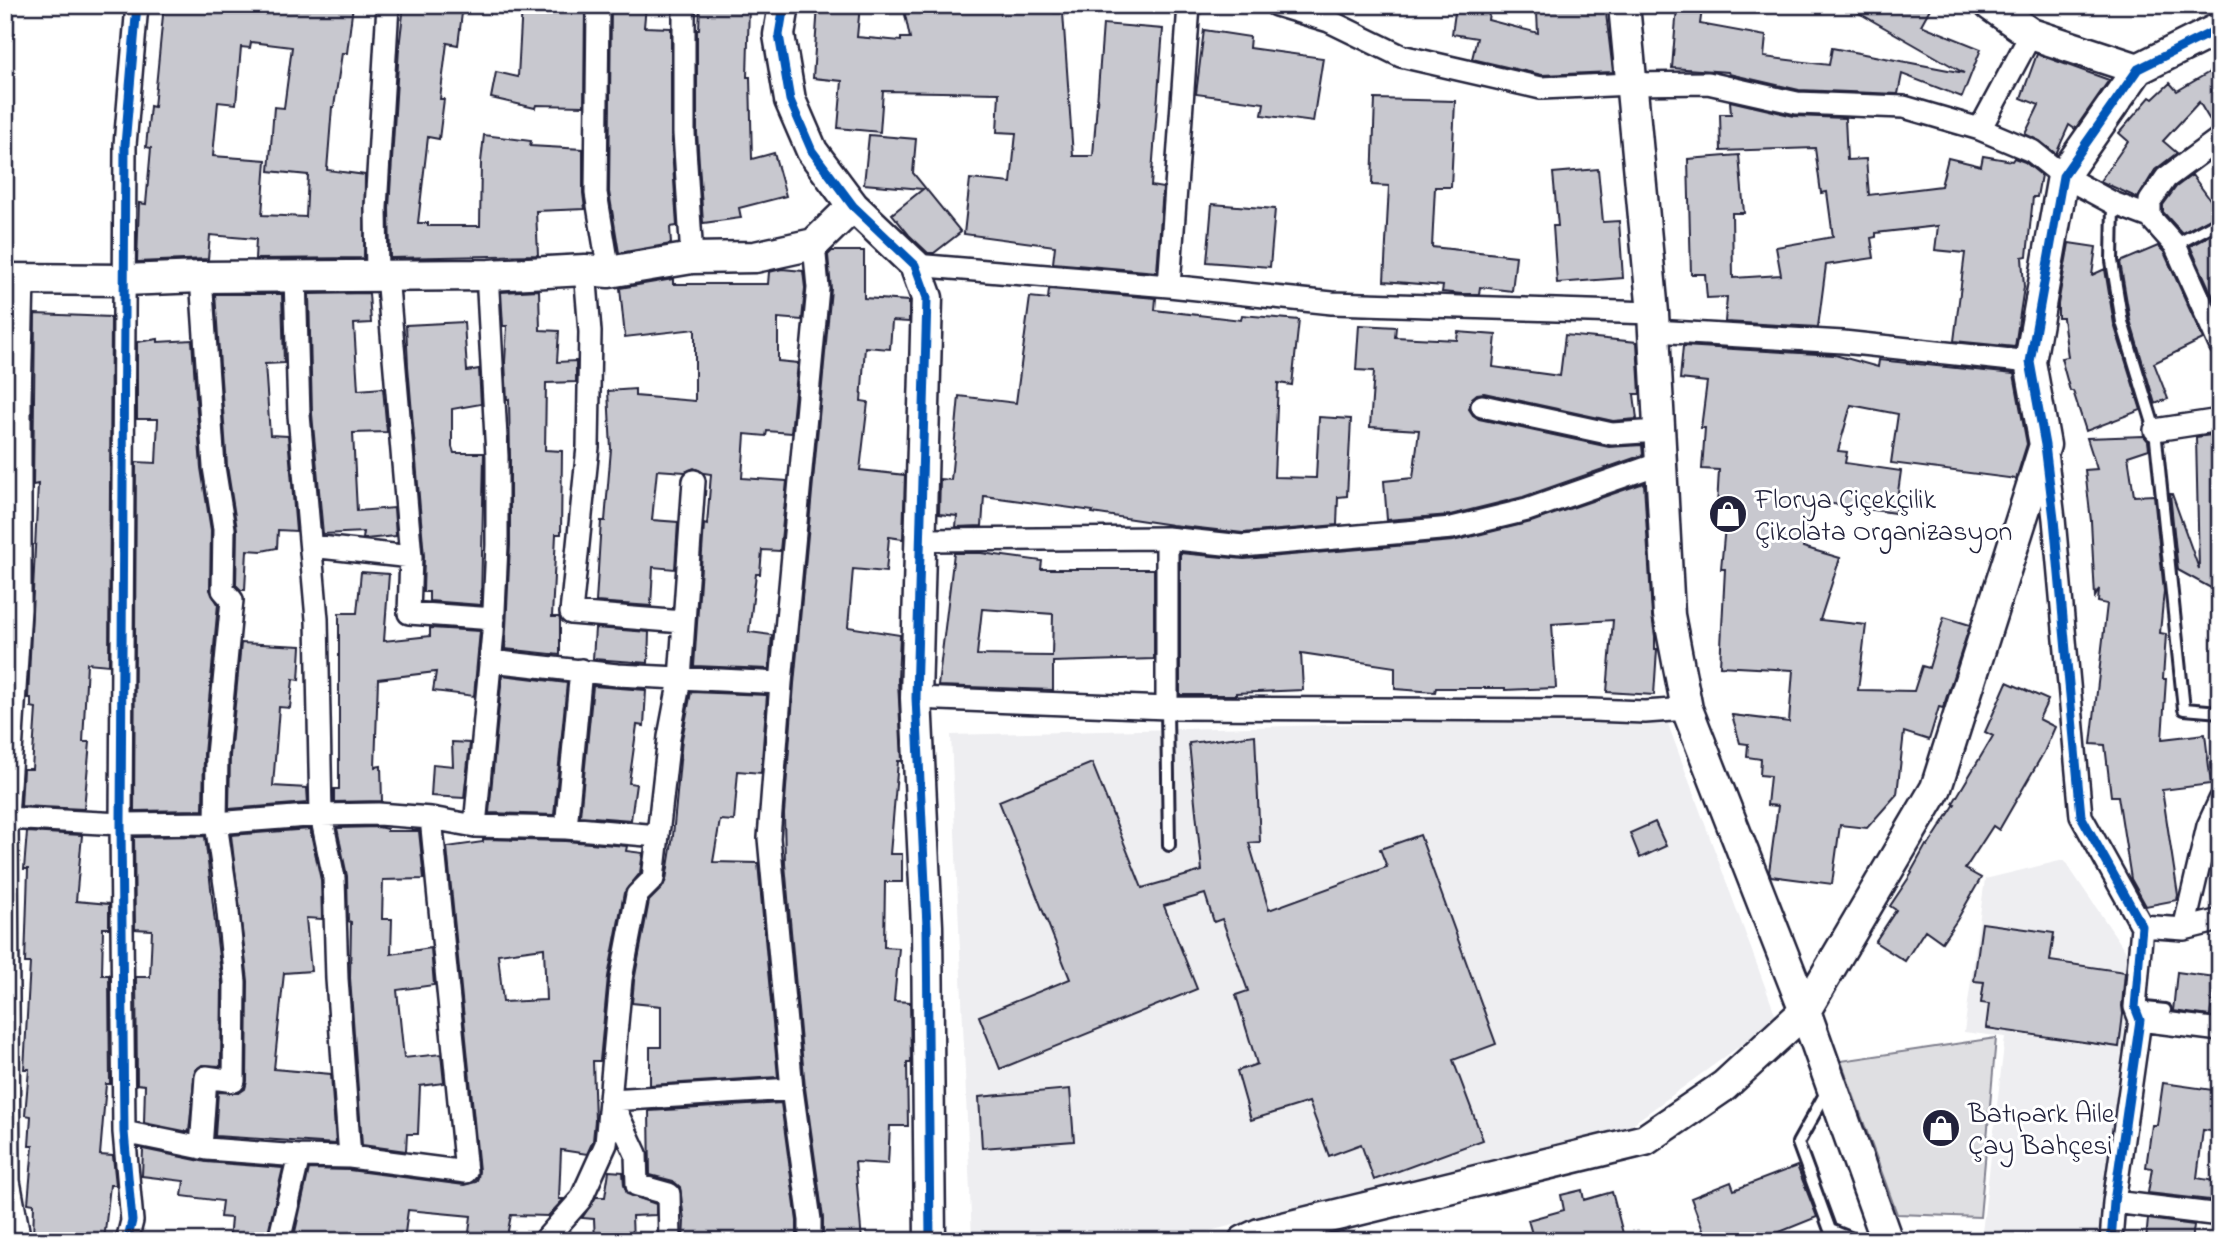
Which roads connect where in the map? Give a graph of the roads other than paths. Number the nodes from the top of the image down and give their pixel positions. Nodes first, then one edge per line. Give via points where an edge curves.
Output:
1 (137, 5) edge
2 (388, 5) edge
3 (598, 5) edge
4 (684, 5) edge
5 (784, 5) edge
6 (1189, 5) edge
7 (1276, 5) edge
8 (1624, 5) edge
9 (1990, 5) edge
10 (2220, 28) edge
11 (2031, 34) junction
12 (2138, 69) junction
13 (1632, 84) junction
14 (1980, 129) junction
15 (2220, 138) edge
16 (2063, 176) junction
17 (2113, 203) junction
18 (853, 205) junction
19 (2150, 217) junction
20 (2220, 221) edge
21 (814, 244) junction
22 (2175, 245) junction
23 (692, 258) junction
24 (915, 265) junction
25 (597, 271) junction
26 (382, 275) junction
27 (489, 275) junction
28 (201, 277) junction
29 (295, 277) junction
30 (14, 279) edge
31 (124, 280) junction
32 (1169, 286) junction
33 (1653, 322) junction
34 (2220, 345) edge
35 (2030, 362) junction
36 (1482, 406) dead end
37 (2220, 420) edge
38 (2155, 430) junction
39 (1659, 431) junction
40 (2045, 445) junction
41 (1661, 463) junction
42 (694, 481) dead end
43 (1167, 538) junction
44 (922, 540) junction
45 (311, 546) junction
46 (411, 557) junction
47 (494, 620) junction
48 (683, 622) junction
49 (491, 661) junction
50 (582, 670) junction
51 (680, 680) junction
52 (780, 683) junction
53 (916, 698) junction
54 (1167, 708) junction
55 (1687, 709) junction
56 (2220, 712) edge
57 (2220, 800) edge
58 (321, 815) junction
59 (6, 818) edge
60 (431, 818) junction
61 (216, 823) junction
62 (121, 824) junction
63 (475, 826) junction
64 (566, 828) junction
65 (658, 836) junction
66 (1169, 845) dead end
67 (2220, 920) edge
68 (2142, 926) junction
69 (2184, 929) junction
70 (2165, 1010) dead end
71 (1805, 1012) junction
72 (2138, 1013) junction
73 (2220, 1030) edge
74 (1831, 1083) junction
75 (792, 1089) junction
76 (611, 1100) junction
77 (124, 1132) junction
78 (201, 1148) junction
79 (299, 1156) junction
80 (350, 1157) junction
81 (2115, 1202) junction
82 (2220, 1215) edge
83 (1255, 1238) edge
84 (20, 1241) edge
85 (127, 1241) edge
86 (278, 1241) edge
87 (544, 1241) edge
88 (670, 1241) edge
89 (810, 1241) edge
90 (930, 1241) edge
91 (1857, 1241) edge
92 (1887, 1241) edge
93 (2111, 1241) edge

1 - 31 street via 125,145
2 - 26 street via 376,208
3 - 25 street
4 - 23 street via 684,133
5 - 18 street via 779,35 790,100 812,151
6 - 32 street
7 - 13 street via 1329,20 1401,56 1464,72 1541,88
8 - 13 street
9 - 11 street
10 - 12 street
11 - 12 street
11 - 14 street
12 - 16 street
13 - 14 street via 1708,83 1797,103 1904,107
13 - 33 street
14 - 16 street via 2032,151
15 - 19 street via 2166,178 2150,201
16 - 17 street
16 - 35 street
17 - 19 street
17 - 38 lane via 2112,261 2122,322
18 - 21 street
18 - 24 street
19 - 22 street
20 - 22 lane
21 - 23 street via 755,257
21 - 52 street via 818,288
22 - 34 street
23 - 25 street
24 - 32 street
24 - 44 street via 927,298
25 - 27 street
25 - 48 street via 590,331 588,447 571,613
26 - 27 street
26 - 29 street
26 - 46 street
27 - 47 street via 497,456
28 - 29 street
28 - 31 street
28 - 61 street via 214,467 224,529 223,590 232,600 217,755
29 - 45 street via 299,415
30 - 31 street
30 - 59 street via 20,398 20,609
31 - 62 street
32 - 33 street via 1332,303
33 - 35 street
33 - 39 street
35 - 40 street
36 - 39 street via 1612,434
37 - 38 street
38 - 56 lane via 2184,709
39 - 41 street
40 - 68 street via 2081,816
40 - 71 street via 1936,788
41 - 43 street via 1527,510 1452,528 1243,546
41 - 55 street via 1669,615
42 - 48 street
43 - 44 street
43 - 54 street
44 - 53 street
45 - 46 street
45 - 58 street
46 - 47 street via 410,613
47 - 49 street
48 - 51 street
49 - 50 street
49 - 63 street
50 - 51 street
50 - 64 street
51 - 52 street
51 - 65 street via 668,737
52 - 75 street via 769,838
53 - 54 street
53 - 90 street via 927,926
54 - 55 street
54 - 66 lane
55 - 71 street
57 - 69 street via 2208,827
58 - 60 street
58 - 61 street
58 - 80 street via 334,878
59 - 62 street
59 - 84 street via 9,1181
60 - 63 street
60 - 80 street via 466,1172
61 - 62 street
61 - 78 street via 235,982 234,1081 205,1077
62 - 77 street
63 - 64 street
64 - 65 street
65 - 76 street via 653,879 637,895 621,979
67 - 69 street
68 - 69 street
68 - 72 street
70 - 72 lane
71 - 74 street
71 - 83 street via 1724,1086 1645,1140
72 - 73 street
72 - 81 street
74 - 91 lane via 1798,1143 1830,1230
74 - 92 street
75 - 76 street
75 - 89 street
76 - 87 street via 606,1144 581,1199
76 - 88 street via 636,1154 637,1185 668,1194
77 - 78 street
77 - 85 street via 132,1221
78 - 79 street
79 - 80 street
79 - 86 street
81 - 82 street
81 - 93 street

